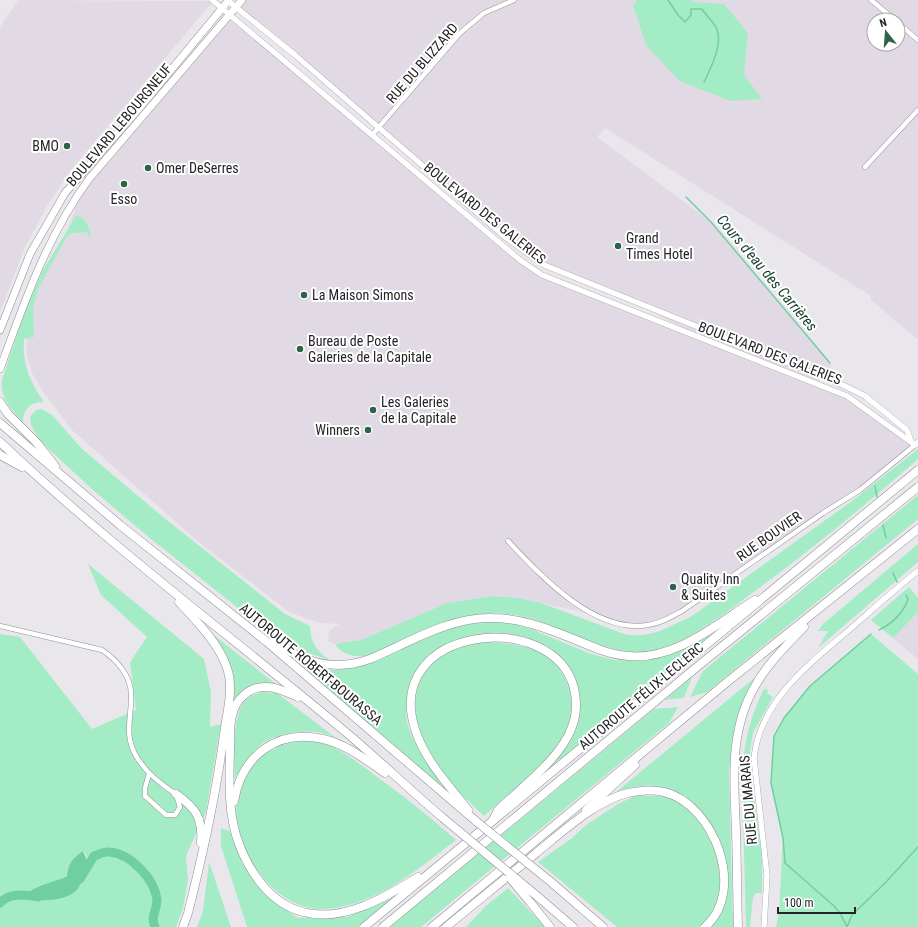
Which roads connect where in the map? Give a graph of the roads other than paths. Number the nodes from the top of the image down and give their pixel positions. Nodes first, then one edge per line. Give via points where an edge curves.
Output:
1 (212, 0) edge
2 (228, 0) edge
3 (242, 0) edge
4 (514, 0) edge
5 (871, 0) edge
6 (236, 7) junction
7 (222, 8) junction
8 (885, 12) edge
9 (231, 15) junction
10 (906, 30) edge
11 (918, 40) edge
12 (918, 110) edge
13 (379, 128) junction
14 (372, 135) junction
15 (865, 167) dead end
16 (0, 330) edge
17 (0, 369) edge
18 (0, 402) edge
19 (0, 423) edge
20 (0, 442) edge
21 (914, 443) edge
22 (0, 454) edge
23 (916, 473) edge
24 (35, 474) junction
25 (67, 481) junction
26 (918, 487) edge
27 (918, 529) edge
28 (508, 541) dead end
29 (918, 571) edge
30 (153, 576) junction
31 (783, 582) junction
32 (823, 607) junction
33 (0, 626) edge
34 (267, 642) junction
35 (726, 683) junction
36 (308, 702) junction
37 (149, 774) junction
38 (404, 784) junction
39 (176, 794) junction
40 (460, 804) junction
41 (232, 809) junction
42 (574, 822) junction
43 (491, 823) junction
44 (448, 858) junction
45 (499, 863) junction
46 (196, 882) junction
47 (568, 898) junction
48 (458, 917) junction
49 (183, 927) edge
50 (364, 927) edge
51 (383, 927) edge
52 (432, 927) edge
53 (446, 927) edge
54 (454, 927) edge
55 (550, 927) edge
56 (573, 927) edge
57 (603, 927) edge
58 (610, 927) edge
59 (705, 927) edge
60 (738, 927) edge
61 (764, 927) edge

1 - 7 street, BOULEVARD DES GALERIES
2 - 6 street, BOULEVARD DES GALERIES
2 - 7 main road, BOULEVARD LEBOURGNEUF
3 - 6 main road, BOULEVARD LEBOURGNEUF
4 - 13 street, RUE DU BLIZZARD via 484,13 460,33
5 - 8 street
6 - 9 main road, BOULEVARD LEBOURGNEUF
6 - 13 street, BOULEVARD DES GALERIES
7 - 9 street, BOULEVARD DES GALERIES
7 - 16 main road, BOULEVARD LEBOURGNEUF via 64,193 30,254
9 - 14 street, BOULEVARD DES GALERIES
9 - 17 main road, BOULEVARD LEBOURGNEUF via 73,200 40,261
10 - 11 street
12 - 15 street
13 - 14 street, RUE DU BLIZZARD
13 - 21 street, BOULEVARD DES GALERIES via 505,237 544,265 845,386 864,396 906,430
14 - 21 street, BOULEVARD DES GALERIES via 520,260 542,275 847,396
18 - 25 highway
19 - 25 highway, AUTOROUTE ROBERT-BOURASSA
20 - 24 highway
21 - 28 street, RUE BOUVIER via 845,501 682,611 656,623 624,625 578,604 546,581
22 - 24 highway
23 - 31 highway
24 - 30 highway
25 - 34 highway, AUTOROUTE ROBERT-BOURASSA
26 - 51 highway, AUTOROUTE FÉLIX-LECLERC
27 - 32 highway
29 - 61 street, RUE DU MARAIS via 794,679 766,717 757,739 754,758 767,876
30 - 36 highway
30 - 46 highway via 204,629 226,668 230,682 212,816
31 - 34 highway via 677,648 637,657 605,651 543,627 517,620 490,618 450,624 364,661 339,666 312,662 278,644
31 - 43 highway
32 - 35 highway
32 - 60 highway via 761,676 745,708 736,740 734,771
33 - 37 street via 102,650 111,656 122,668 132,693 130,741
34 - 40 highway, AUTOROUTE ROBERT-BOURASSA
35 - 42 highway
35 - 52 highway
36 - 38 highway via 349,734
36 - 41 highway via 283,690 268,687 252,690 238,701 232,716 230,736
37 - 39 street
37 - 39 street via 144,788 145,796 166,816 178,812 180,802
38 - 41 highway via 345,747 323,739 300,737 275,742 255,755 239,779
38 - 45 highway, bridge
39 - 46 highway via 194,808 202,830
40 - 43 highway via 430,761 415,729 411,702 422,668 436,654 463,641 504,639 544,650 563,666 572,682 576,699 573,726 552,758 498,810
40 - 47 highway, bridge via 477,822
41 - 44 highway via 238,844 263,886 277,899 303,912 328,914 358,908 394,892
42 - 48 highway
42 - 59 highway via 603,804 626,794 646,790 665,792 683,801 707,824 723,862 721,904 711,922
43 - 44 highway
44 - 50 highway
45 - 55 highway, bridge
45 - 56 highway, bridge
46 - 49 highway
47 - 57 highway
47 - 58 highway
48 - 53 highway
48 - 54 highway

